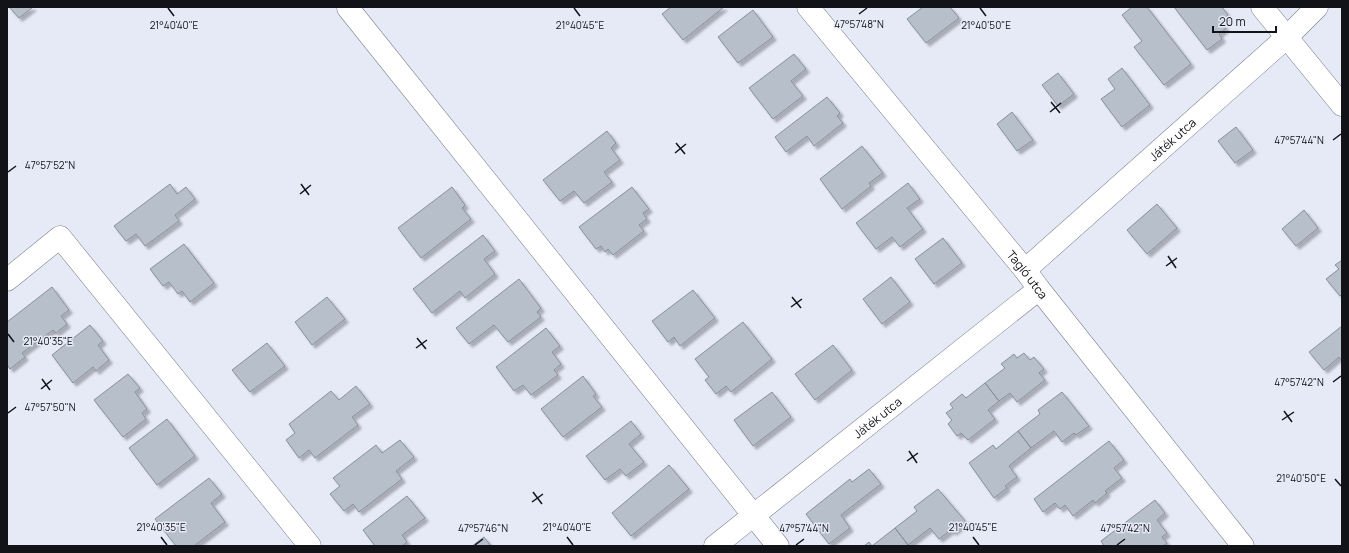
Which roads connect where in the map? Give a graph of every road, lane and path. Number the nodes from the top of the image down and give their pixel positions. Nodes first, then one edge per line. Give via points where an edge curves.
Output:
1 (808, 7) edge
2 (1262, 7) edge
3 (1317, 7) edge
4 (348, 8) edge
5 (1286, 38) junction
6 (1342, 105) edge
7 (1025, 270) junction
8 (7, 280) edge
9 (1039, 289) junction
10 (753, 515) junction
11 (310, 546) edge
12 (715, 546) edge
13 (778, 546) edge
14 (1243, 546) edge

1 - 7 street, Tagló utca
2 - 5 street
3 - 5 street, Játék utca
4 - 10 street
5 - 6 street
5 - 7 street, Játék utca
7 - 9 street, Tagló utca
8 - 11 street via 60,237
9 - 10 street, Játék utca
9 - 14 street, Tagló utca
10 - 12 street, Játék utca
10 - 13 street

